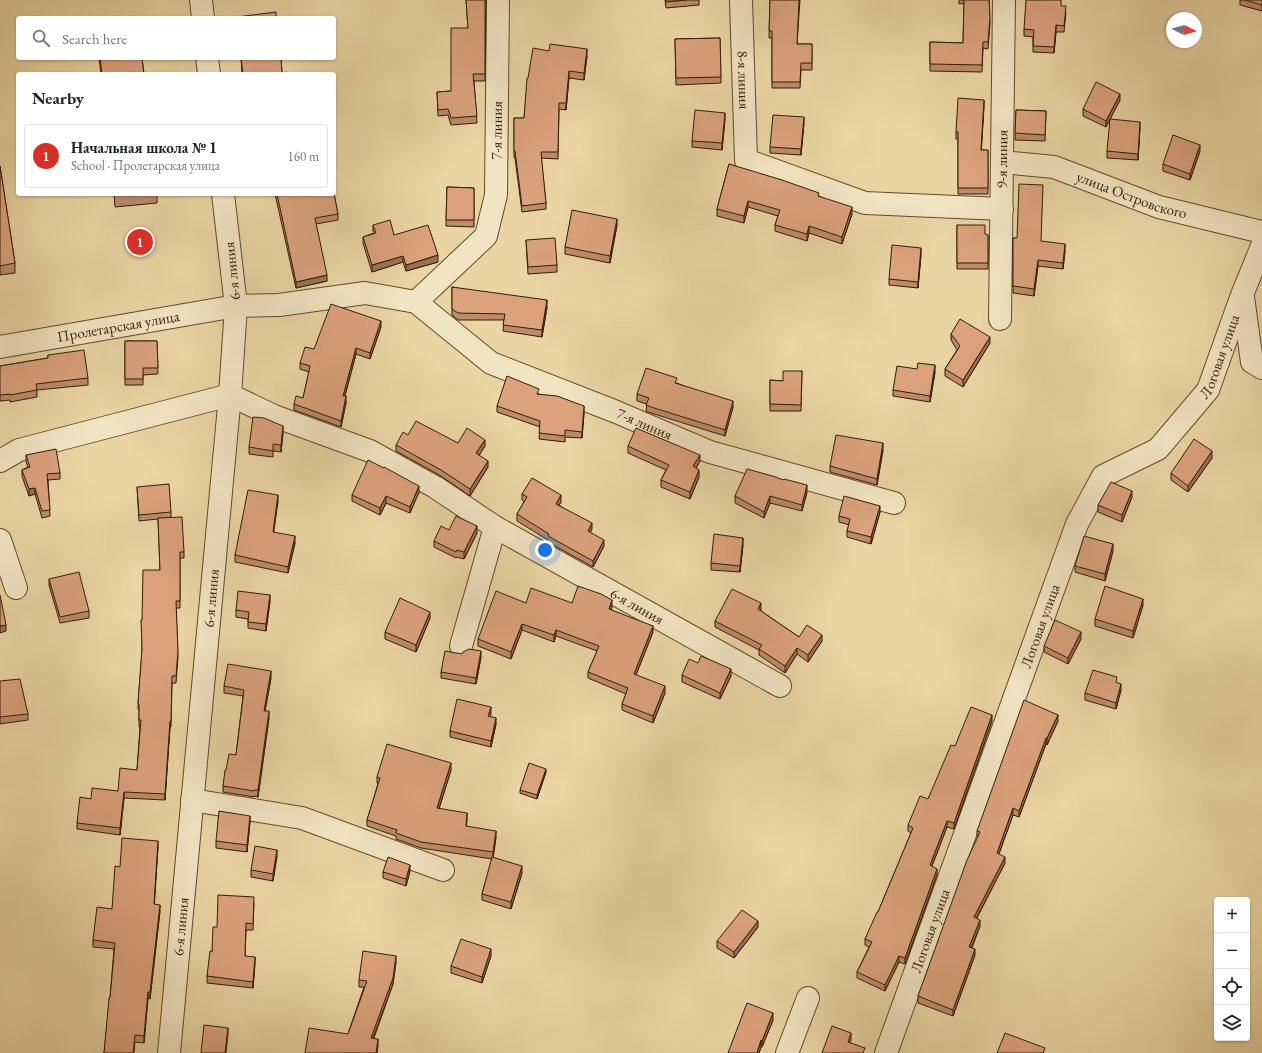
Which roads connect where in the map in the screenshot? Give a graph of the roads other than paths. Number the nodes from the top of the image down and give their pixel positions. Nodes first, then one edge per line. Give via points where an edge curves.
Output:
1 (201, 0) edge
2 (498, 0) edge
3 (741, 0) edge
4 (1004, 0) edge
5 (203, 16) edge
6 (207, 60) edge
7 (209, 72) edge
8 (1002, 162) junction
9 (223, 196) edge
10 (1002, 209) junction
11 (1262, 232) edge
12 (1262, 246) edge
13 (1242, 295) junction
14 (416, 302) junction
15 (236, 306) junction
16 (1000, 319) dead end
17 (0, 347) edge
18 (1262, 368) edge
19 (230, 395) junction
20 (0, 461) edge
21 (894, 503) dead end
22 (495, 526) junction
23 (0, 540) edge
24 (16, 588) dead end
25 (461, 646) dead end
26 (780, 686) dead end
27 (192, 800) junction
28 (443, 870) dead end
29 (808, 998) dead end
30 (169, 1053) edge
31 (787, 1053) edge
32 (886, 1053) edge

1 - 5 street
2 - 14 street, 7-я линия via 496,195 486,236
3 - 10 street, 8-я линия via 746,160 865,203
4 - 8 street, 9-я линия
6 - 7 street
8 - 10 street, 9-я линия
8 - 11 street, улица Островского via 1054,167 1159,207
9 - 15 street, 6-я линия
10 - 16 street, 9-я линия
12 - 13 street, Логовая улица
13 - 18 street via 1252,362
13 - 32 street, Логовая улица via 1208,390 1158,449 1104,476 1077,524
14 - 15 street, 7-я линия via 365,293 279,306
14 - 21 street, 7-я линия via 490,363 614,411 710,452
15 - 17 street, Пролетарская улица
15 - 19 street, 6-я линия
19 - 20 street via 19,450
19 - 22 street, 6-я линия via 274,416 370,451 435,487
19 - 27 street, 6-я линия
22 - 25 street
22 - 26 street, 6-я линия
23 - 24 street
27 - 28 street via 302,818
27 - 30 street, 6-я линия
29 - 31 street

